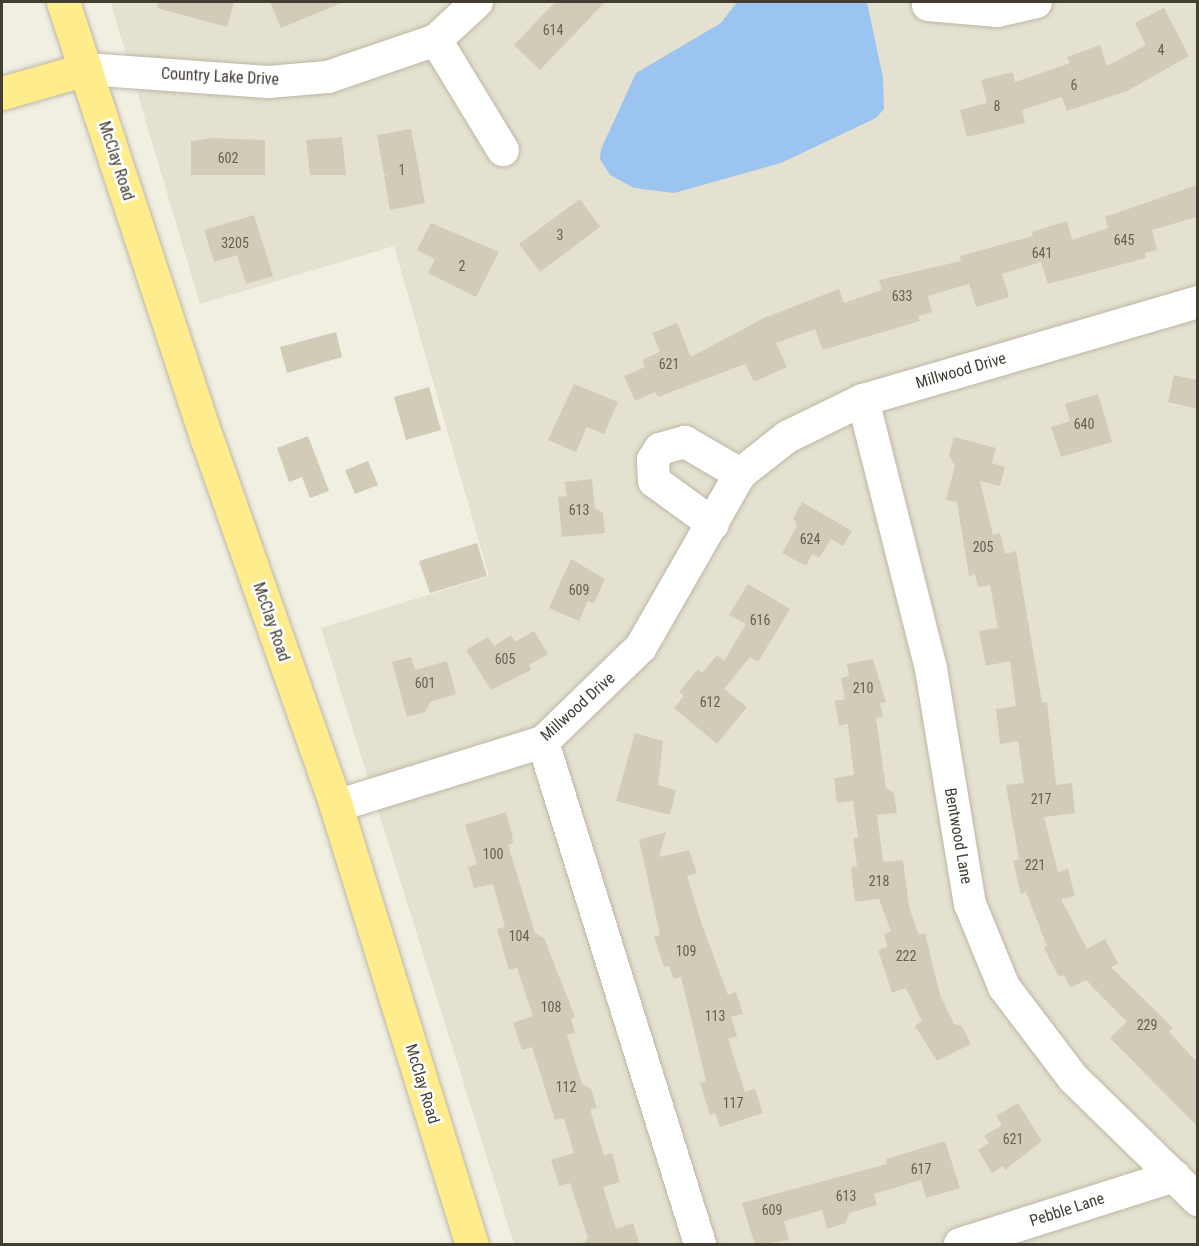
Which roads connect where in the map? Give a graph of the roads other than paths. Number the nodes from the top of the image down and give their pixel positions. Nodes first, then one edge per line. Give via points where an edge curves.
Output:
1 (63, 2) edge
2 (477, 2) edge
3 (1036, 2) edge
4 (928, 5) dead end
5 (436, 40) junction
6 (86, 69) junction
7 (2, 93) edge
8 (503, 150) dead end
9 (1197, 302) edge
10 (863, 400) junction
11 (740, 474) junction
12 (713, 524) junction
13 (543, 742) junction
14 (336, 806) junction
15 (1174, 1176) junction
16 (1197, 1200) edge
17 (472, 1245) edge
18 (700, 1245) edge
19 (960, 1245) edge

1 - 6 main road, McClay Road
2 - 5 street, Country Lake Drive
3 - 4 street via 998,10
5 - 6 street, Country Lake Drive via 316,78 268,82
5 - 8 street
6 - 7 main road
6 - 14 main road, McClay Road via 207,439
9 - 10 street, Millwood Drive
10 - 11 street, Millwood Drive via 787,437
10 - 15 street, Bentwood Lane via 931,669 970,904 1004,987 1073,1078
11 - 12 street, Millwood Drive
11 - 12 street via 685,442 660,449 653,460 654,481
12 - 13 street, Millwood Drive via 641,647
13 - 14 street, Millwood Drive
13 - 18 street
14 - 17 main road, McClay Road
15 - 16 street, Bentwood Lane
15 - 19 street, Pebble Lane

